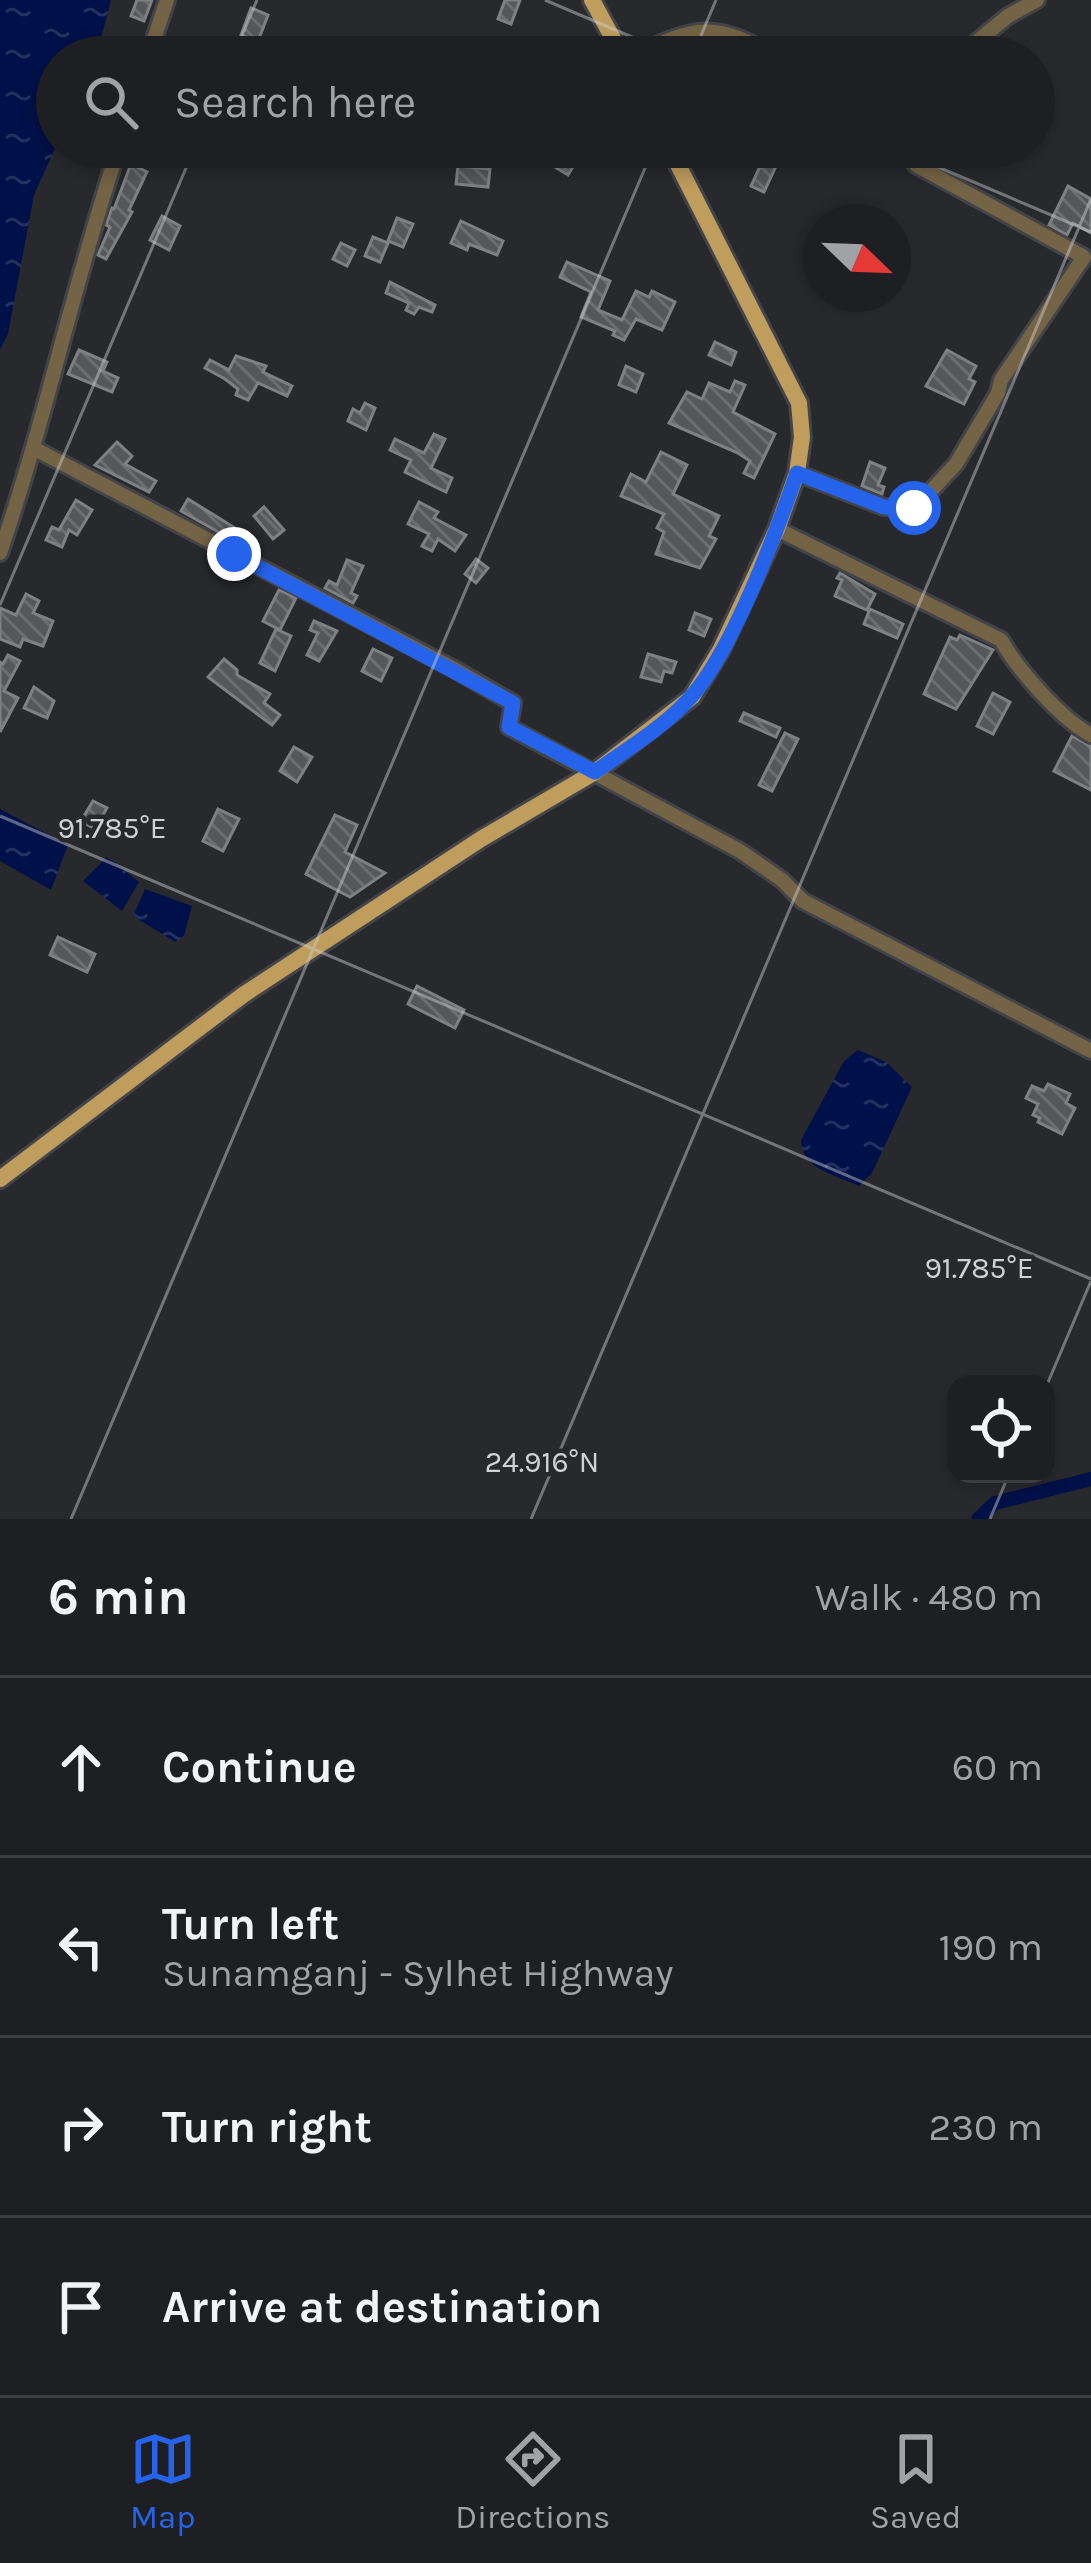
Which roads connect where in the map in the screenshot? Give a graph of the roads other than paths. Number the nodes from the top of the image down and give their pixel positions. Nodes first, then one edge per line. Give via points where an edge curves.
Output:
1 (167, 0) edge
2 (592, 0) edge
3 (1037, 0) edge
4 (155, 36) edge
5 (614, 36) edge
6 (690, 36) edge
7 (737, 36) edge
8 (984, 36) edge
9 (111, 168) edge
10 (680, 168) edge
11 (921, 168) edge
12 (1088, 260) edge
13 (35, 449) junction
14 (797, 473) junction
15 (777, 530) junction
16 (0, 553) edge
17 (1091, 735) edge
18 (595, 772) junction
19 (1091, 1052) edge
20 (0, 1179) edge

1 - 4 street
2 - 5 main road
3 - 8 street
6 - 7 street via 711,29
9 - 13 street
10 - 14 main road via 799,403
11 - 12 street
12 - 14 street via 1001,380 956,464 914,508 884,507
13 - 16 street
13 - 18 street via 456,670 513,703 509,727
14 - 15 main road
15 - 17 street via 1000,640
15 - 18 main road via 692,697
18 - 19 street via 740,851 802,902
18 - 20 main road via 243,995

